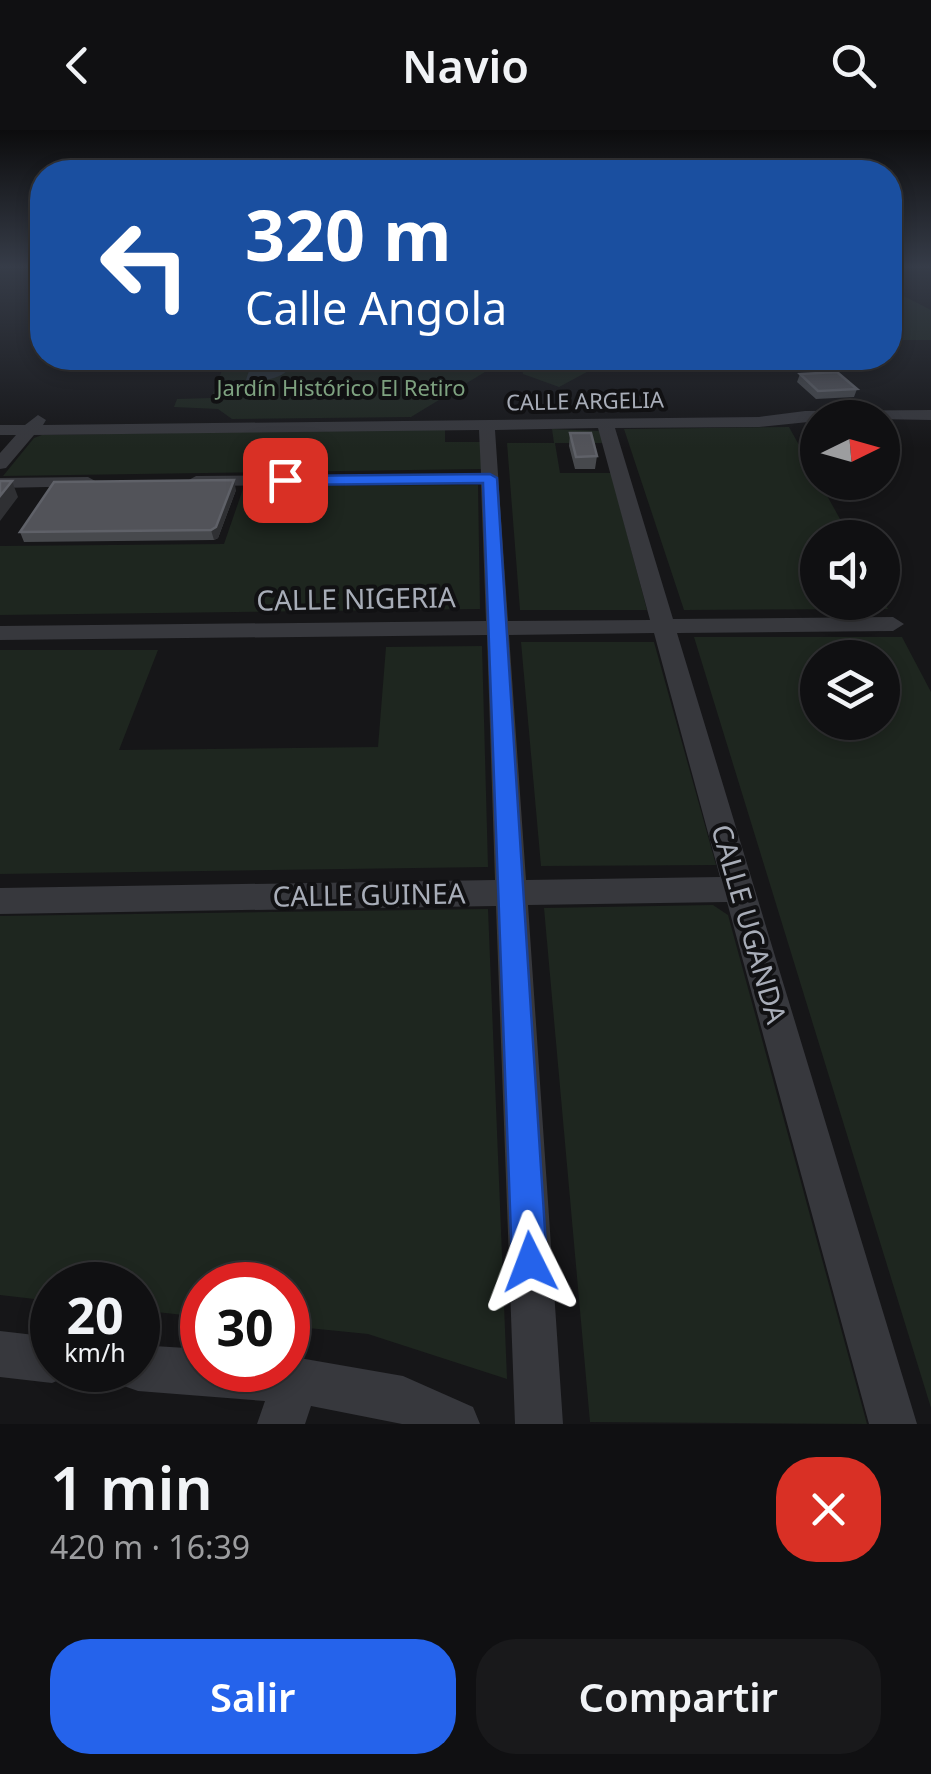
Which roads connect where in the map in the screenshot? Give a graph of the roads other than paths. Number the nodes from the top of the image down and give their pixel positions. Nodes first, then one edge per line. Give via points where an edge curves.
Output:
1 (45, 410) dead end
2 (900, 412) edge
3 (931, 412) edge
4 (605, 423) junction
5 (487, 424) junction
6 (32, 428) junction
7 (0, 430) edge
8 (0, 464) edge
9 (490, 478) junction
10 (177, 481) edge
11 (0, 483) edge
12 (82, 509) edge
13 (892, 624) dead end
14 (664, 626) junction
15 (497, 628) junction
16 (0, 633) edge
17 (739, 888) junction
18 (511, 892) junction
19 (0, 901) edge
20 (0, 1354) edge
21 (30, 1357) edge
22 (160, 1373) edge
23 (289, 1402) edge
24 (456, 1424) edge
25 (539, 1424) edge
26 (893, 1424) edge

1 - 6 street
2 - 3 street
3 - 4 street, CALLE ARGELIA
4 - 5 street, CALLE ARGELIA
4 - 14 street, CALLE UGANDA
5 - 6 street, CALLE ARGELIA
5 - 9 street
6 - 7 street, CALLE ARGELIA
6 - 8 street
9 - 10 street
9 - 15 street
11 - 12 street via 98,482
13 - 14 street, CALLE NIGERIA
14 - 15 street, CALLE NIGERIA
14 - 17 street, CALLE UGANDA
15 - 16 street, CALLE NIGERIA
15 - 18 street
17 - 18 street, CALLE GUINEA
17 - 26 street, CALLE UGANDA
18 - 19 street, CALLE GUINEA
18 - 25 street
20 - 21 street
22 - 23 street
23 - 24 street via 403,1400

